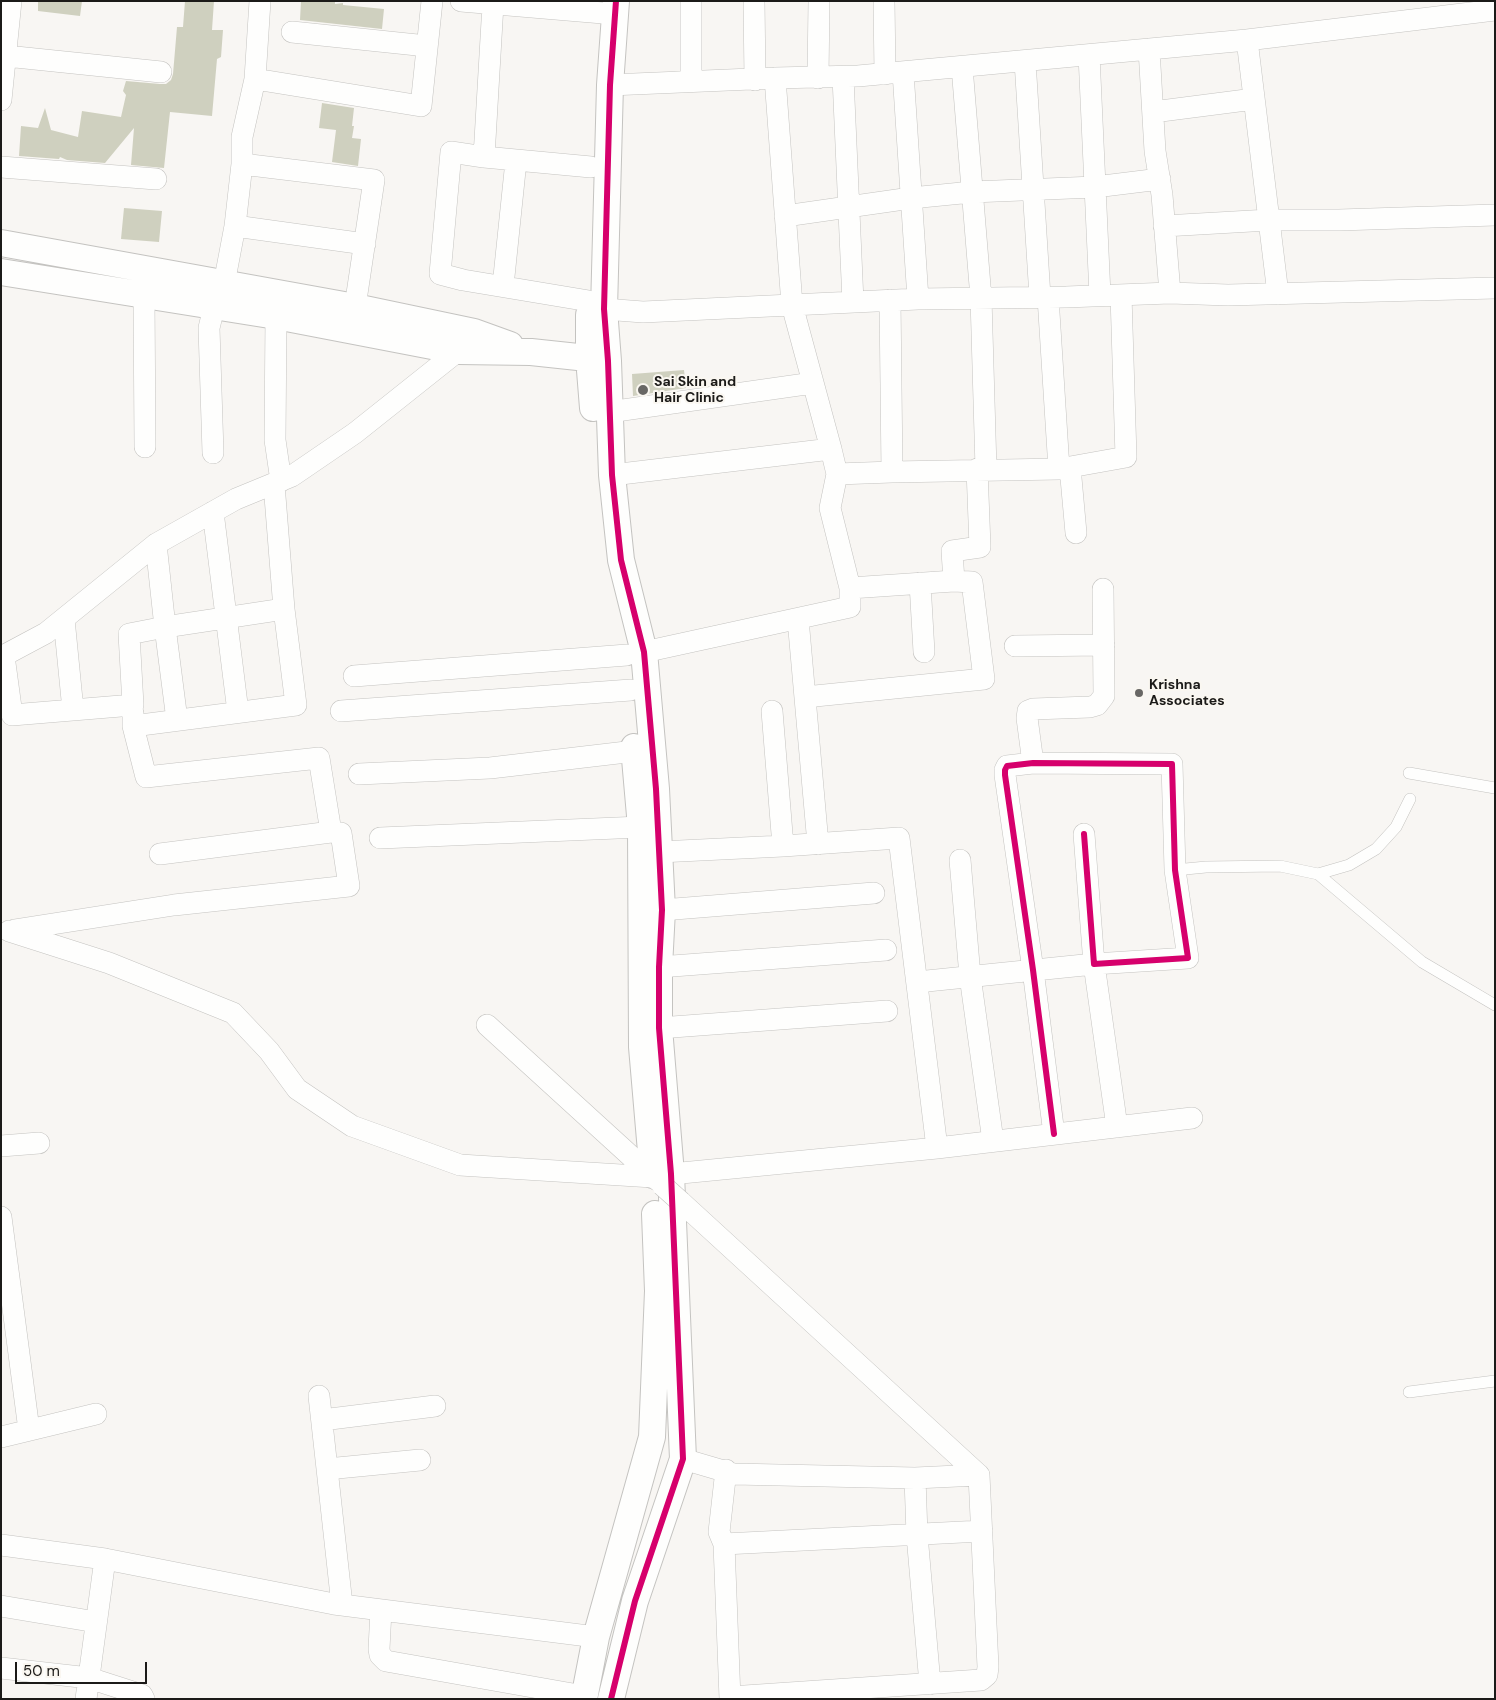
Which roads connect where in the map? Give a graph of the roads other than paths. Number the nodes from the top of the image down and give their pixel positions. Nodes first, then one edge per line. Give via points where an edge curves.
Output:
1 (11, 1) edge
2 (260, 1) edge
3 (432, 1) edge
4 (461, 1) edge
5 (691, 1) edge
6 (754, 1) edge
7 (818, 1) edge
8 (884, 1) edge
9 (493, 4) junction
10 (607, 7) edge
11 (1495, 10) edge
12 (292, 32) dead end
13 (1247, 40) junction
14 (427, 46) junction
15 (1149, 49) junction
16 (1088, 55) junction
17 (6, 56) junction
18 (1026, 61) junction
19 (962, 67) junction
20 (161, 72) dead end
21 (894, 73) junction
22 (843, 77) junction
23 (818, 78) junction
24 (255, 79) junction
25 (765, 79) junction
26 (691, 81) junction
27 (610, 85) junction
28 (1254, 99) junction
29 (1, 100) edge
30 (1153, 112) junction
31 (484, 157) junction
32 (516, 161) junction
33 (242, 164) junction
34 (1, 167) edge
35 (591, 167) junction
36 (156, 178) dead end
37 (1160, 179) junction
38 (1094, 187) junction
39 (1033, 188) junction
40 (972, 192) junction
41 (911, 198) junction
42 (848, 206) junction
43 (1495, 215) edge
44 (785, 216) junction
45 (1269, 220) junction
46 (235, 226) junction
47 (1164, 226) junction
48 (1, 243) edge
49 (365, 244) junction
50 (1, 272) edge
51 (503, 286) junction
52 (1495, 288) edge
53 (1170, 292) junction
54 (1278, 294) junction
55 (219, 295) junction
56 (1121, 295) junction
57 (144, 296) junction
58 (1100, 296) junction
59 (1044, 297) junction
60 (981, 298) junction
61 (918, 299) junction
62 (890, 300) junction
63 (853, 302) junction
64 (596, 305) junction
65 (792, 305) junction
66 (355, 307) junction
67 (276, 316) junction
68 (466, 341) junction
69 (598, 359) junction
70 (813, 383) junction
71 (609, 412) junction
72 (145, 447) dead end
73 (831, 449) junction
74 (213, 453) dead end
75 (1065, 468) junction
76 (981, 469) junction
77 (892, 472) junction
78 (837, 474) junction
79 (612, 475) junction
80 (278, 482) junction
81 (213, 512) junction
82 (1076, 533) dead end
83 (156, 544) junction
84 (954, 581) junction
85 (920, 583) junction
86 (850, 588) junction
87 (1103, 588) dead end
88 (284, 609) junction
89 (226, 618) junction
90 (64, 619) junction
91 (798, 619) junction
92 (165, 627) junction
93 (1104, 644) junction
94 (1015, 646) dead end
95 (924, 652) dead end
96 (636, 653) junction
97 (2, 656) edge
98 (354, 676) dead end
99 (631, 690) junction
100 (804, 697) junction
101 (73, 710) junction
102 (341, 711) dead end
103 (772, 711) dead end
104 (238, 712) junction
105 (133, 715) junction
106 (177, 720) junction
107 (634, 751) junction
108 (1033, 764) junction
109 (1409, 773) dead end
110 (359, 774) dead end
111 (1495, 788) edge
112 (1410, 799) dead end
113 (641, 827) junction
114 (331, 832) junction
115 (1084, 834) dead end
116 (380, 838) dead end
117 (818, 844) junction
118 (783, 846) junction
119 (659, 852) junction
120 (160, 854) dead end
121 (960, 860) dead end
122 (1175, 870) junction
123 (1318, 874) junction
124 (874, 892) dead end
125 (662, 910) junction
126 (5, 931) edge
127 (886, 950) dead end
128 (1094, 964) junction
129 (659, 967) junction
130 (1033, 970) junction
131 (970, 976) junction
132 (917, 982) junction
133 (1495, 1005) edge
134 (887, 1011) dead end
135 (487, 1025) dead end
136 (659, 1028) junction
137 (1192, 1118) dead end
138 (1117, 1127) junction
139 (1054, 1134) junction
140 (993, 1141) junction
141 (39, 1143) dead end
142 (1, 1146) edge
143 (937, 1148) junction
144 (662, 1179) junction
145 (1, 1217) edge
146 (3, 1247) edge
147 (1495, 1380) edge
148 (1409, 1392) dead end
149 (319, 1396) dead end
150 (436, 1406) dead end
151 (96, 1414) dead end
152 (322, 1420) junction
153 (30, 1430) junction
154 (1, 1436) edge
155 (683, 1459) junction
156 (420, 1460) dead end
157 (327, 1469) junction
158 (726, 1470) junction
159 (979, 1475) junction
160 (915, 1478) junction
161 (982, 1531) junction
162 (917, 1535) junction
163 (724, 1544) junction
164 (1, 1545) edge
165 (105, 1559) junction
166 (342, 1605) junction
167 (1, 1606) edge
168 (381, 1610) junction
169 (96, 1622) junction
170 (596, 1636) junction
171 (1, 1668) edge
172 (88, 1689) edge
173 (927, 1689) edge
174 (856, 1694) edge
175 (802, 1696) edge
176 (584, 1698) edge
177 (730, 1698) edge
178 (144, 1699) edge
179 (611, 1699) edge

1 - 17 street
2 - 24 street
3 - 14 street
4 - 9 street
5 - 26 street
6 - 25 street
7 - 23 street
8 - 21 street
9 - 10 street
9 - 31 street
10 - 27 street
10 - 35 street
11 - 13 street
12 - 14 street
13 - 15 street
13 - 28 street
14 - 24 street via 421,106
15 - 16 street
15 - 30 street
16 - 18 street
16 - 38 street
17 - 20 street
17 - 29 street
18 - 19 street
18 - 39 street
19 - 21 street
19 - 40 street
21 - 22 street
21 - 41 street
22 - 23 street
22 - 42 street
23 - 25 street
24 - 33 street via 242,137
25 - 26 street
25 - 44 street
26 - 27 street
27 - 64 street
28 - 30 street
28 - 45 street
30 - 37 street
31 - 32 street
31 - 51 street via 451,152 440,274
32 - 35 street
32 - 51 street
33 - 46 street
33 - 49 street via 374,180
34 - 36 street
35 - 64 street
37 - 38 street
37 - 47 street
38 - 39 street
38 - 58 street
39 - 40 street
39 - 59 street
40 - 41 street
40 - 60 street
41 - 42 street
41 - 61 street
42 - 44 street
42 - 63 street
43 - 45 street
44 - 65 street
45 - 47 street
45 - 54 street
46 - 49 street
46 - 55 street
47 - 53 street
48 - 55 street
49 - 66 street
50 - 57 street
51 - 64 street
52 - 54 street
53 - 54 street
53 - 56 street
55 - 57 street
55 - 66 street
55 - 67 street
55 - 74 street via 209,328
56 - 58 street
56 - 75 street via 1126,457
57 - 72 street
58 - 59 street
59 - 60 street
59 - 75 street
60 - 61 street
60 - 76 street
61 - 62 street
62 - 63 street
62 - 77 street
63 - 65 street
64 - 65 street via 643,312
64 - 69 street
65 - 70 street
66 - 68 street
67 - 68 street
67 - 80 street
68 - 69 street
68 - 80 street via 356,433
69 - 71 street
69 - 96 street via 606,553
70 - 71 street
70 - 73 street
71 - 79 street
73 - 78 street
73 - 79 street
75 - 76 street
75 - 82 street
76 - 77 street
76 - 84 street via 980,547 952,551
77 - 78 street
78 - 86 street via 830,508
79 - 96 street via 620,560
80 - 81 street
80 - 88 street
81 - 83 street
81 - 89 street
83 - 90 street
83 - 92 street
84 - 85 street
84 - 100 street via 972,582 984,679
85 - 86 street
85 - 95 street
86 - 91 street via 850,607
87 - 93 street
88 - 89 street
88 - 104 street via 296,705
89 - 92 street
89 - 104 street
90 - 97 street via 46,633
90 - 101 street
91 - 96 street
91 - 100 street
92 - 105 street via 129,634
92 - 106 street
93 - 94 street
93 - 108 street via 1105,690 1097,705 1028,711
96 - 98 street
96 - 99 street
96 - 119 street via 656,789
97 - 101 street via 12,715
99 - 102 street
99 - 107 street
100 - 117 street
101 - 105 street
103 - 118 street
104 - 106 street
105 - 106 street
105 - 114 street via 146,777 319,758
107 - 110 street via 490,768
107 - 113 street
108 - 122 street via 1172,764
108 - 130 street via 1007,766 1005,770
109 - 111 lane
112 - 123 lane via 1396,827 1376,849 1349,864
113 - 116 street
113 - 144 street via 642,1047
114 - 120 street
114 - 126 street via 341,833 349,886 174,906
115 - 128 street
117 - 118 street
117 - 132 street via 898,838
118 - 119 street
119 - 125 street
121 - 131 street
122 - 123 lane via 1280,866
122 - 128 street via 1188,958
123 - 133 lane via 1422,962
124 - 125 street
125 - 129 street
126 - 144 street via 109,963 234,1013 297,1089 352,1126 460,1165
127 - 129 street
128 - 130 street
128 - 138 street
129 - 136 street
130 - 131 street
130 - 139 street
131 - 132 street
131 - 140 street
132 - 143 street
134 - 136 street
135 - 144 street
136 - 144 street
137 - 138 street
138 - 139 street
139 - 140 street
140 - 143 street
141 - 142 street
143 - 144 street
144 - 155 street
144 - 159 street, bridge via 681,1202
144 - 170 street via 652,1437
145 - 146 street
146 - 153 street
147 - 148 lane
149 - 152 street
150 - 152 street
151 - 153 street
152 - 157 street
153 - 154 street
155 - 158 street
155 - 179 street via 635,1602
156 - 157 street
157 - 166 street
158 - 160 street via 734,1474
158 - 163 street via 719,1532
159 - 160 street
159 - 161 street
160 - 162 street
161 - 162 street
161 - 173 street via 986,1675 981,1680
162 - 163 street
162 - 173 street
163 - 177 street
164 - 165 street
165 - 166 street
165 - 169 street
166 - 168 street
167 - 169 street
168 - 170 street
168 - 176 street via 379,1649 386,1661
169 - 172 street
170 - 176 street
171 - 172 street
172 - 178 street via 142,1694
173 - 174 street
174 - 175 street
175 - 177 street

